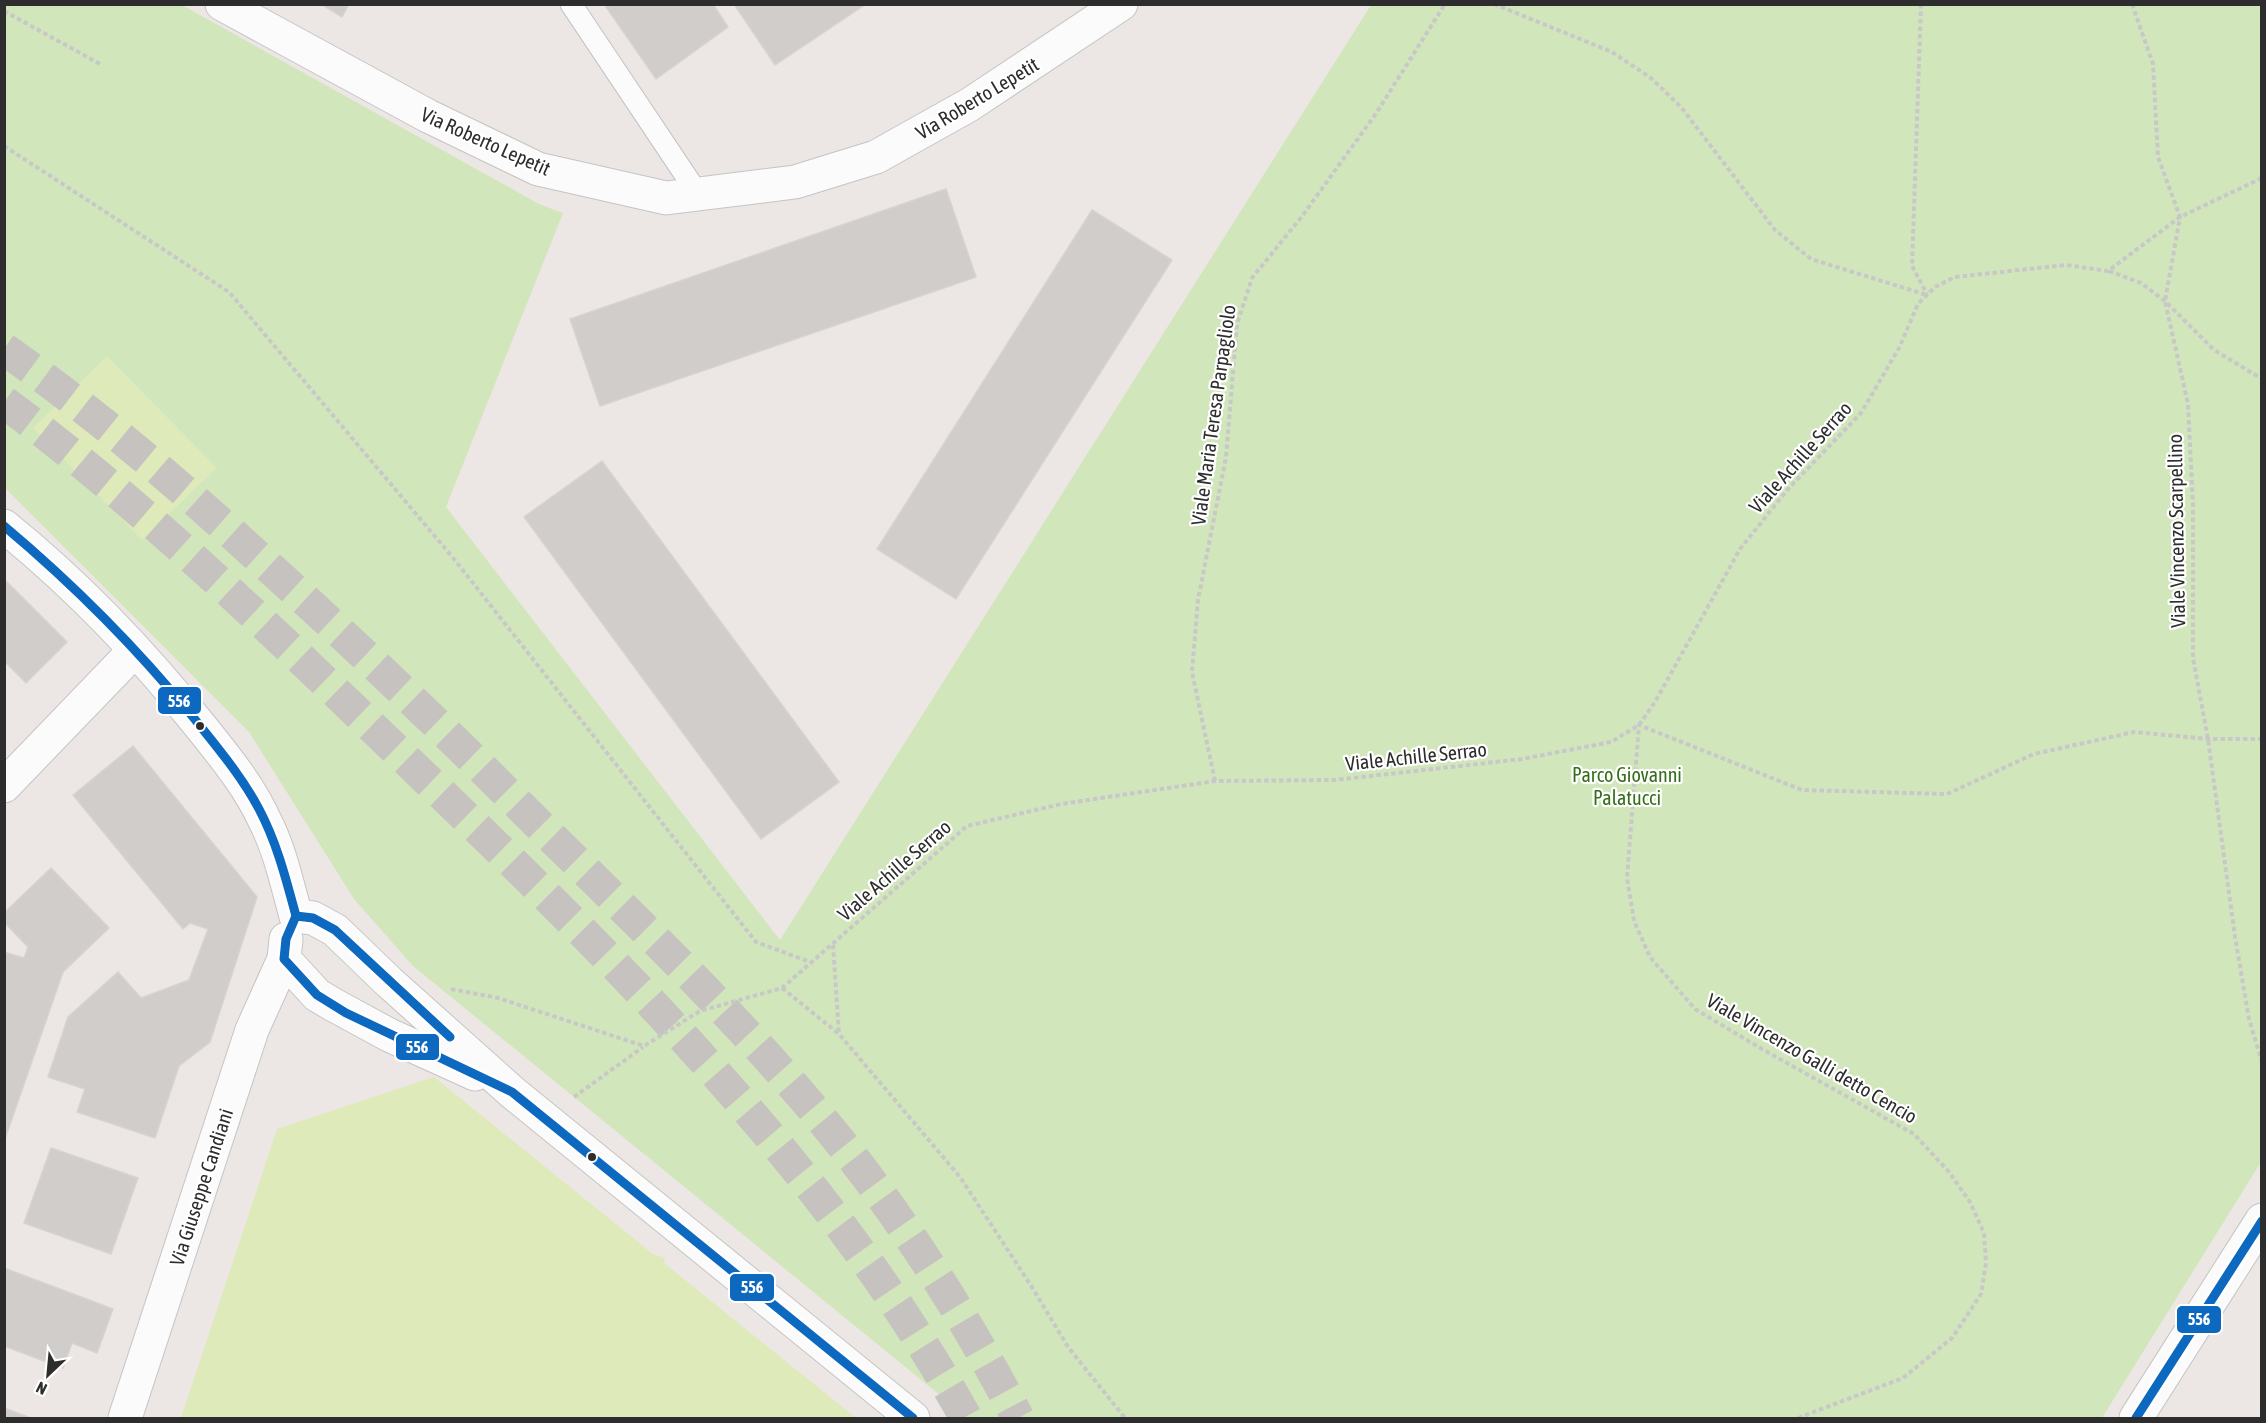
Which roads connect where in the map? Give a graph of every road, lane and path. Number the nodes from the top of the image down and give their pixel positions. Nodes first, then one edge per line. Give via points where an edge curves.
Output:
1 (222, 4) edge
2 (571, 4) edge
3 (1121, 4) edge
4 (1445, 4) edge
5 (1494, 4) edge
6 (1922, 4) edge
7 (2132, 4) edge
8 (4, 11) edge
9 (100, 63) dead end
10 (4, 146) edge
11 (2262, 178) edge
12 (698, 194) junction
13 (2180, 217) junction
14 (2108, 271) junction
15 (1927, 295) junction
16 (2165, 301) junction
17 (2262, 379) edge
18 (4, 526) edge
19 (135, 650) junction
20 (1639, 725) junction
21 (2208, 739) junction
22 (2262, 739) edge
23 (1215, 781) junction
24 (4, 786) edge
25 (296, 916) junction
26 (833, 945) junction
27 (284, 959) junction
28 (811, 963) junction
29 (389, 982) junction
30 (448, 988) dead end
31 (782, 988) junction
32 (375, 1028) junction
33 (839, 1035) junction
34 (644, 1046) junction
35 (2262, 1062) edge
36 (512, 1092) junction
37 (544, 1118) junction
38 (2262, 1220) edge
39 (125, 1419) edge
40 (913, 1419) edge
41 (1125, 1419) edge
42 (1798, 1419) edge
43 (2136, 1419) edge

1 - 12 street, Via Roberto Lepetit via 428,116 538,169 666,198
2 - 12 lane
3 - 12 street, Via Roberto Lepetit via 969,105 876,157 795,182
4 - 23 path, Viale Maria Teresa Parpagliolo via 1369,124 1303,216 1252,278 1238,324 1226,456 1198,600 1192,672
5 - 15 path via 1612,52 1651,78 1682,107 1775,230 1811,260
6 - 15 path via 1912,266
7 - 13 path via 2152,64 2158,157
8 - 9 path
10 - 28 path via 229,292 454,559 756,942
11 - 13 path
13 - 14 path
13 - 16 path, Viale Vincenzo Scarpellino
14 - 15 path, Viale Achille Serrao via 2066,265 1955,277
14 - 16 path, Viale Achille Serrao via 2141,284
15 - 20 path, Viale Achille Serrao via 1918,304 1899,348 1861,413 1788,489 1740,549
16 - 17 path, Viale Achille Serrao via 2214,350
16 - 21 path, Viale Vincenzo Scarpellino via 2188,404 2193,505 2193,658
18 - 19 street
19 - 24 street
19 - 25 street via 249,789 273,840
20 - 21 path via 1802,790 1947,794 2034,754 2134,732
20 - 23 path, Viale Achille Serrao via 1611,742 1522,759 1335,780
20 - 42 path, Viale Vincenzo Galli detto Cencio via 1627,878 1634,921 1650,957 1695,1009 1914,1134 1970,1202 1983,1233 1986,1263 1981,1294 1952,1338 1903,1378
21 - 22 path
21 - 35 path, Viale Vincenzo Scarpellino via 2235,937 2249,1019
23 - 26 path, Viale Achille Serrao via 1061,804 967,826
25 - 27 street, Via Giuseppe Candiani via 286,939
25 - 29 street via 313,918 335,930
26 - 28 path, Viale Achille Serrao
26 - 33 path
27 - 32 street via 317,995
27 - 39 street, Via Giuseppe Candiani via 252,1030
28 - 31 path, Viale Achille Serrao
29 - 32 street via 386,1009
29 - 36 street
30 - 34 path via 498,998
31 - 33 path
31 - 34 path, Viale Achille Serrao via 700,1011
32 - 36 street
33 - 41 path via 960,1177 1068,1347
34 - 37 path, Viale Achille Serrao
36 - 37 street
37 - 40 street
38 - 43 street

